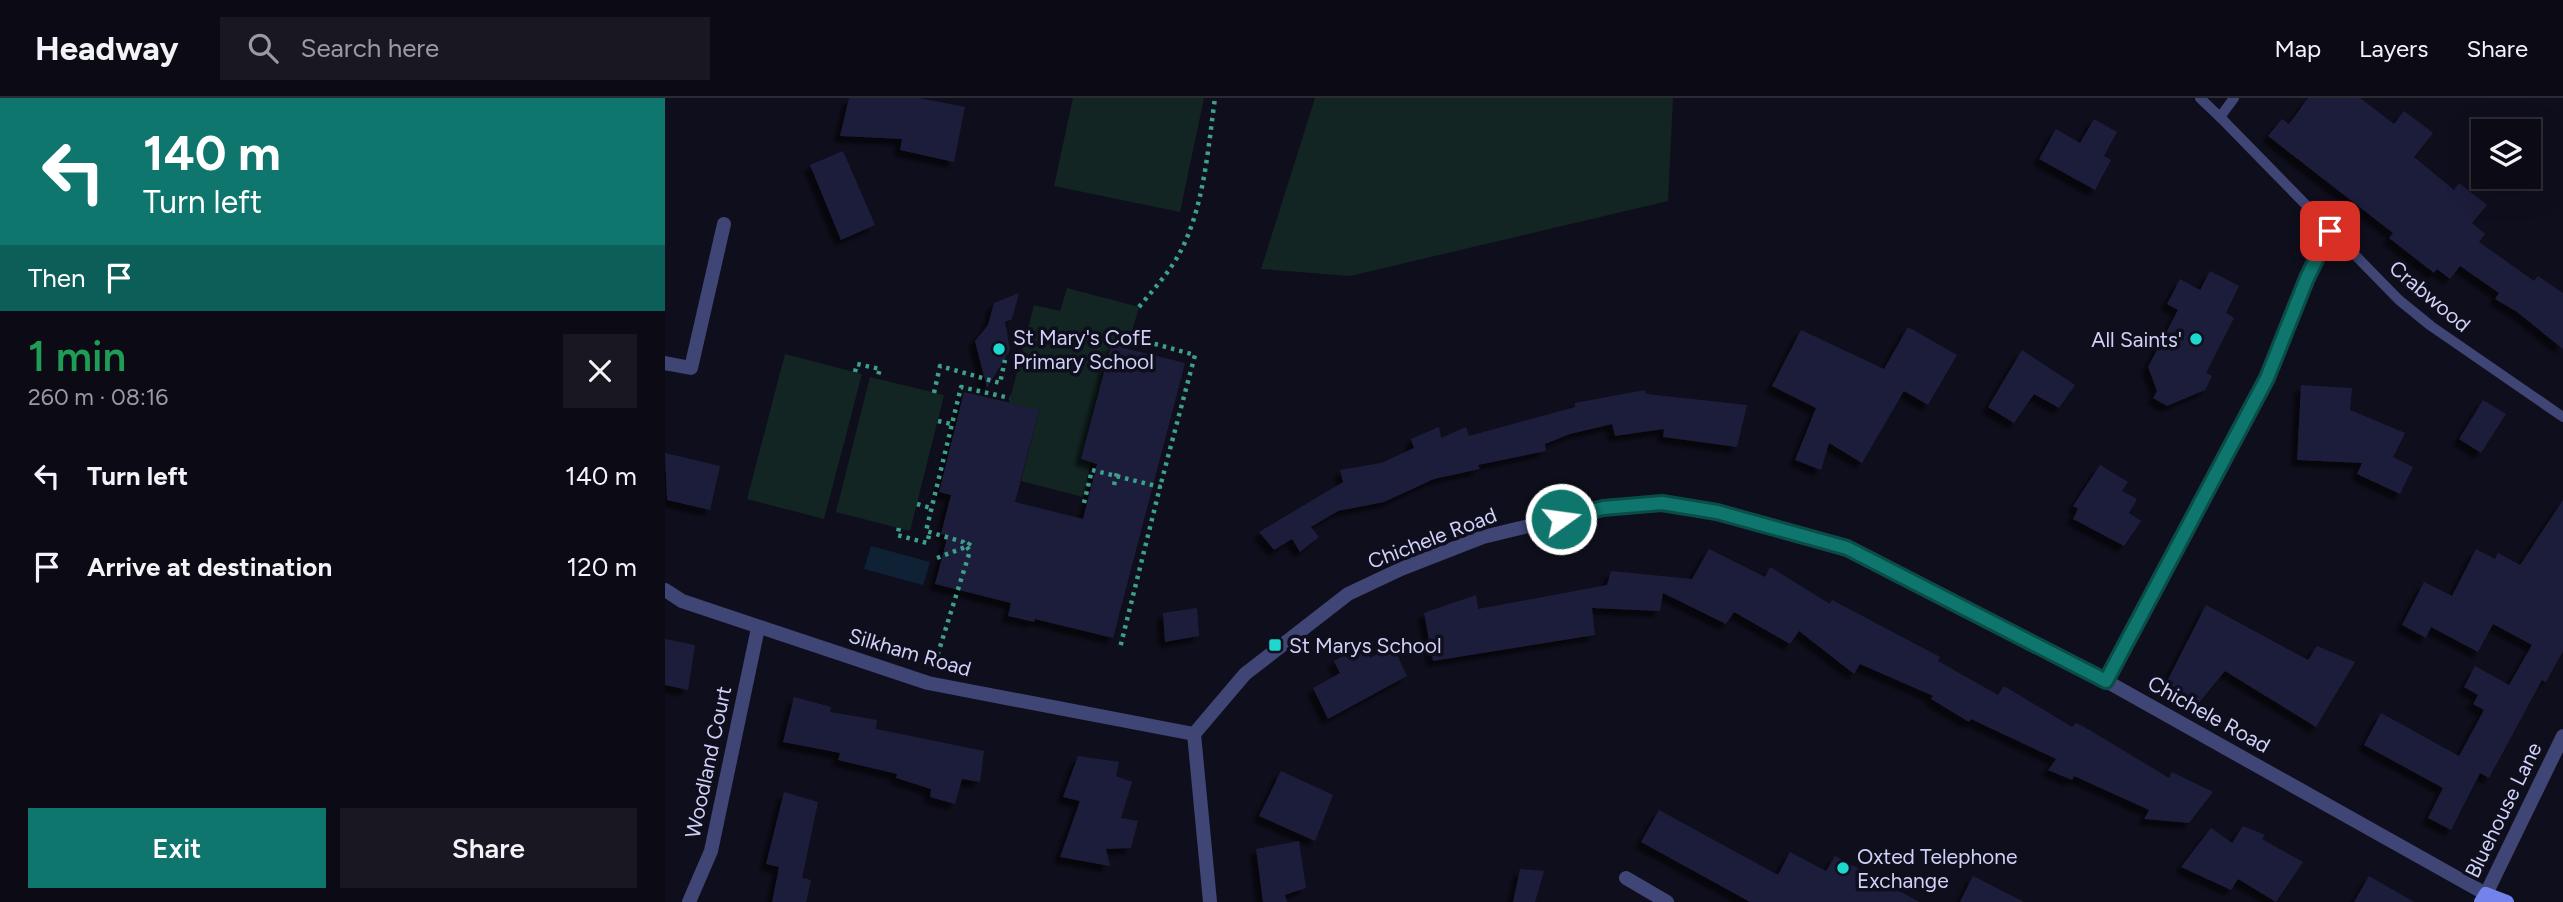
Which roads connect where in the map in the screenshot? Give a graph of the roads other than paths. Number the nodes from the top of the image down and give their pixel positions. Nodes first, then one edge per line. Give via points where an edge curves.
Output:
1 (2200, 98) edge
2 (2234, 98) edge
3 (2220, 117) junction
4 (724, 224) dead end
5 (2330, 231) junction
6 (665, 363) edge
7 (2563, 417) edge
8 (665, 590) edge
9 (758, 628) junction
10 (2106, 681) junction
11 (1194, 734) junction
12 (2563, 736) edge
13 (1626, 878) dead end
14 (2484, 898) edge
15 (689, 902) edge
16 (1210, 902) edge
17 (1667, 902) edge
18 (2507, 902) edge

1 - 3 lane, Crabwood
2 - 3 lane
3 - 5 lane, Crabwood
4 - 6 street via 691,368
5 - 7 lane, Crabwood via 2431,326
5 - 10 lane via 2267,378
8 - 9 street, Silkham Road via 682,601
9 - 11 street, Silkham Road via 927,684
9 - 15 street, Woodland Court via 711,851
10 - 11 street, Chichele Road via 1847,548 1717,512 1662,503 1603,508 1483,537 1348,594 1245,674
10 - 14 street, Chichele Road
11 - 16 street
12 - 14 street, Bluehouse Lane
13 - 17 street
14 - 18 street

